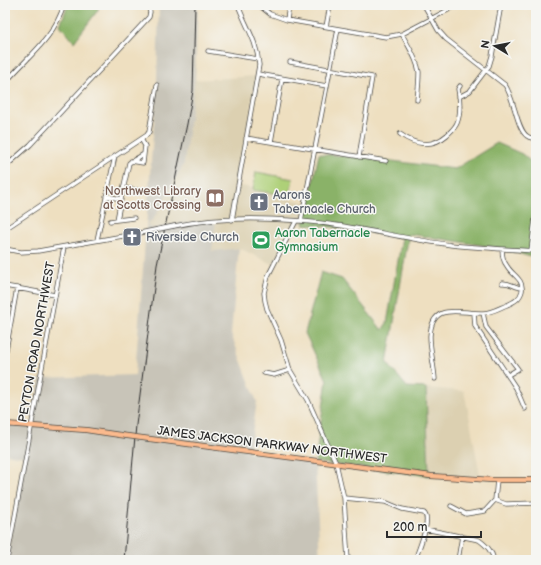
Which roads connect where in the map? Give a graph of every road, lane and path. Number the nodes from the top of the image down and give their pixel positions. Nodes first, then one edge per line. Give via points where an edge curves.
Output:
1 (8, 5) edge
2 (64, 5) edge
3 (148, 5) edge
4 (238, 5) edge
5 (259, 5) edge
6 (289, 5) edge
7 (330, 5) edge
8 (424, 5) edge
9 (454, 5) edge
10 (501, 5) edge
11 (5, 9) edge
12 (431, 19) junction
13 (287, 20) junction
14 (536, 25) edge
15 (326, 27) junction
16 (338, 29) junction
17 (536, 29) edge
18 (402, 34) junction
19 (208, 51) dead end
20 (258, 59) junction
21 (290, 62) dead end
22 (330, 69) junction
23 (486, 70) junction
24 (258, 74) junction
25 (282, 79) junction
26 (5, 83) edge
27 (156, 84) dead end
28 (327, 86) junction
29 (460, 86) dead end
30 (459, 97) junction
31 (417, 100) dead end
32 (400, 134) dead end
33 (246, 138) junction
34 (536, 138) edge
35 (141, 139) junction
36 (271, 142) junction
37 (315, 150) junction
38 (144, 154) junction
39 (115, 156) junction
40 (359, 157) junction
41 (132, 161) junction
42 (386, 161) dead end
43 (5, 167) edge
44 (123, 188) junction
45 (142, 191) dead end
46 (106, 196) junction
47 (121, 199) junction
48 (536, 212) edge
49 (134, 218) dead end
50 (117, 220) junction
51 (232, 220) junction
52 (110, 221) dead end
53 (296, 221) junction
54 (301, 221) junction
55 (5, 229) edge
56 (97, 240) junction
57 (64, 247) junction
58 (5, 249) edge
59 (502, 249) junction
60 (531, 251) junction
61 (536, 251) edge
62 (502, 283) dead end
63 (5, 286) edge
64 (17, 288) junction
65 (522, 288) junction
66 (55, 296) junction
67 (474, 313) junction
68 (483, 313) junction
69 (6, 350) dead end
70 (290, 370) junction
71 (264, 373) dead end
72 (508, 375) junction
73 (435, 379) dead end
74 (525, 409) dead end
75 (5, 424) edge
76 (32, 426) junction
77 (336, 463) junction
78 (497, 480) junction
79 (536, 480) edge
80 (344, 498) junction
81 (495, 500) junction
82 (536, 503) edge
83 (451, 506) dead end
84 (425, 529) junction
85 (462, 536) junction
86 (7, 560) edge
87 (348, 560) edge
88 (415, 560) edge
89 (458, 560) edge
90 (494, 560) edge

1 - 11 street
2 - 26 street via 50,36
3 - 43 street via 149,17 30,145
4 - 20 street via 254,38
5 - 13 street via 270,14
6 - 13 street
7 - 15 street
8 - 12 street
9 - 12 street
10 - 23 street via 492,56
12 - 18 street
12 - 23 street via 446,39
13 - 15 street
14 - 17 street
15 - 16 street
16 - 18 street via 386,37
16 - 22 street
18 - 31 street via 417,65
19 - 20 street
20 - 24 street
21 - 22 street
22 - 28 street
22 - 40 street via 371,76 373,79
23 - 30 street via 470,91
23 - 34 street via 508,89 523,133
24 - 25 street
24 - 33 street
25 - 28 street
25 - 36 street
27 - 35 street via 148,132
28 - 37 street
29 - 30 street
30 - 32 street via 457,124 439,142 418,144
33 - 36 street
33 - 51 street
35 - 38 street via 145,146
35 - 39 street
36 - 37 street
37 - 40 street
37 - 54 street
38 - 41 street
38 - 41 street via 143,163
39 - 46 street
39 - 55 street
40 - 42 street
41 - 44 street via 128,166
44 - 45 street
44 - 47 street
46 - 47 street
46 - 56 street
47 - 50 street
48 - 60 street
49 - 50 street
50 - 52 street
51 - 53 street
51 - 56 street, bridge via 174,226
53 - 54 street
53 - 70 street via 268,276 264,293 267,309 281,340
54 - 59 street via 450,244
56 - 57 street
57 - 58 street via 21,252
57 - 66 street, PEYTON ROAD NORTHWEST
59 - 60 street
59 - 65 street via 507,268 521,282
60 - 61 street
62 - 65 street
63 - 64 street
64 - 66 street
64 - 69 street
65 - 68 street via 520,298 516,301
66 - 76 street, PEYTON ROAD NORTHWEST
67 - 68 street
67 - 72 street via 475,326
67 - 73 street via 447,311 439,313 436,317 430,337
68 - 72 street via 486,327 518,369
70 - 71 street via 274,375
70 - 77 street via 308,400
72 - 74 street
75 - 76 main road, JAMES JACKSON PARKWAY NORTHWEST
76 - 77 main road, JAMES JACKSON PARKWAY NORTHWEST, bridge via 86,430
76 - 86 street, PEYTON ROAD NORTHWEST
77 - 78 main road, JAMES JACKSON PARKWAY NORTHWEST via 431,476
77 - 80 street
78 - 79 main road, JAMES JACKSON PARKWAY NORTHWEST
78 - 81 street
80 - 84 street via 385,502 402,509 424,513 428,518
80 - 87 street
81 - 82 street via 506,504
81 - 83 street via 481,513 466,514
84 - 85 street
84 - 88 street
85 - 89 street
85 - 90 street via 480,540 491,550

